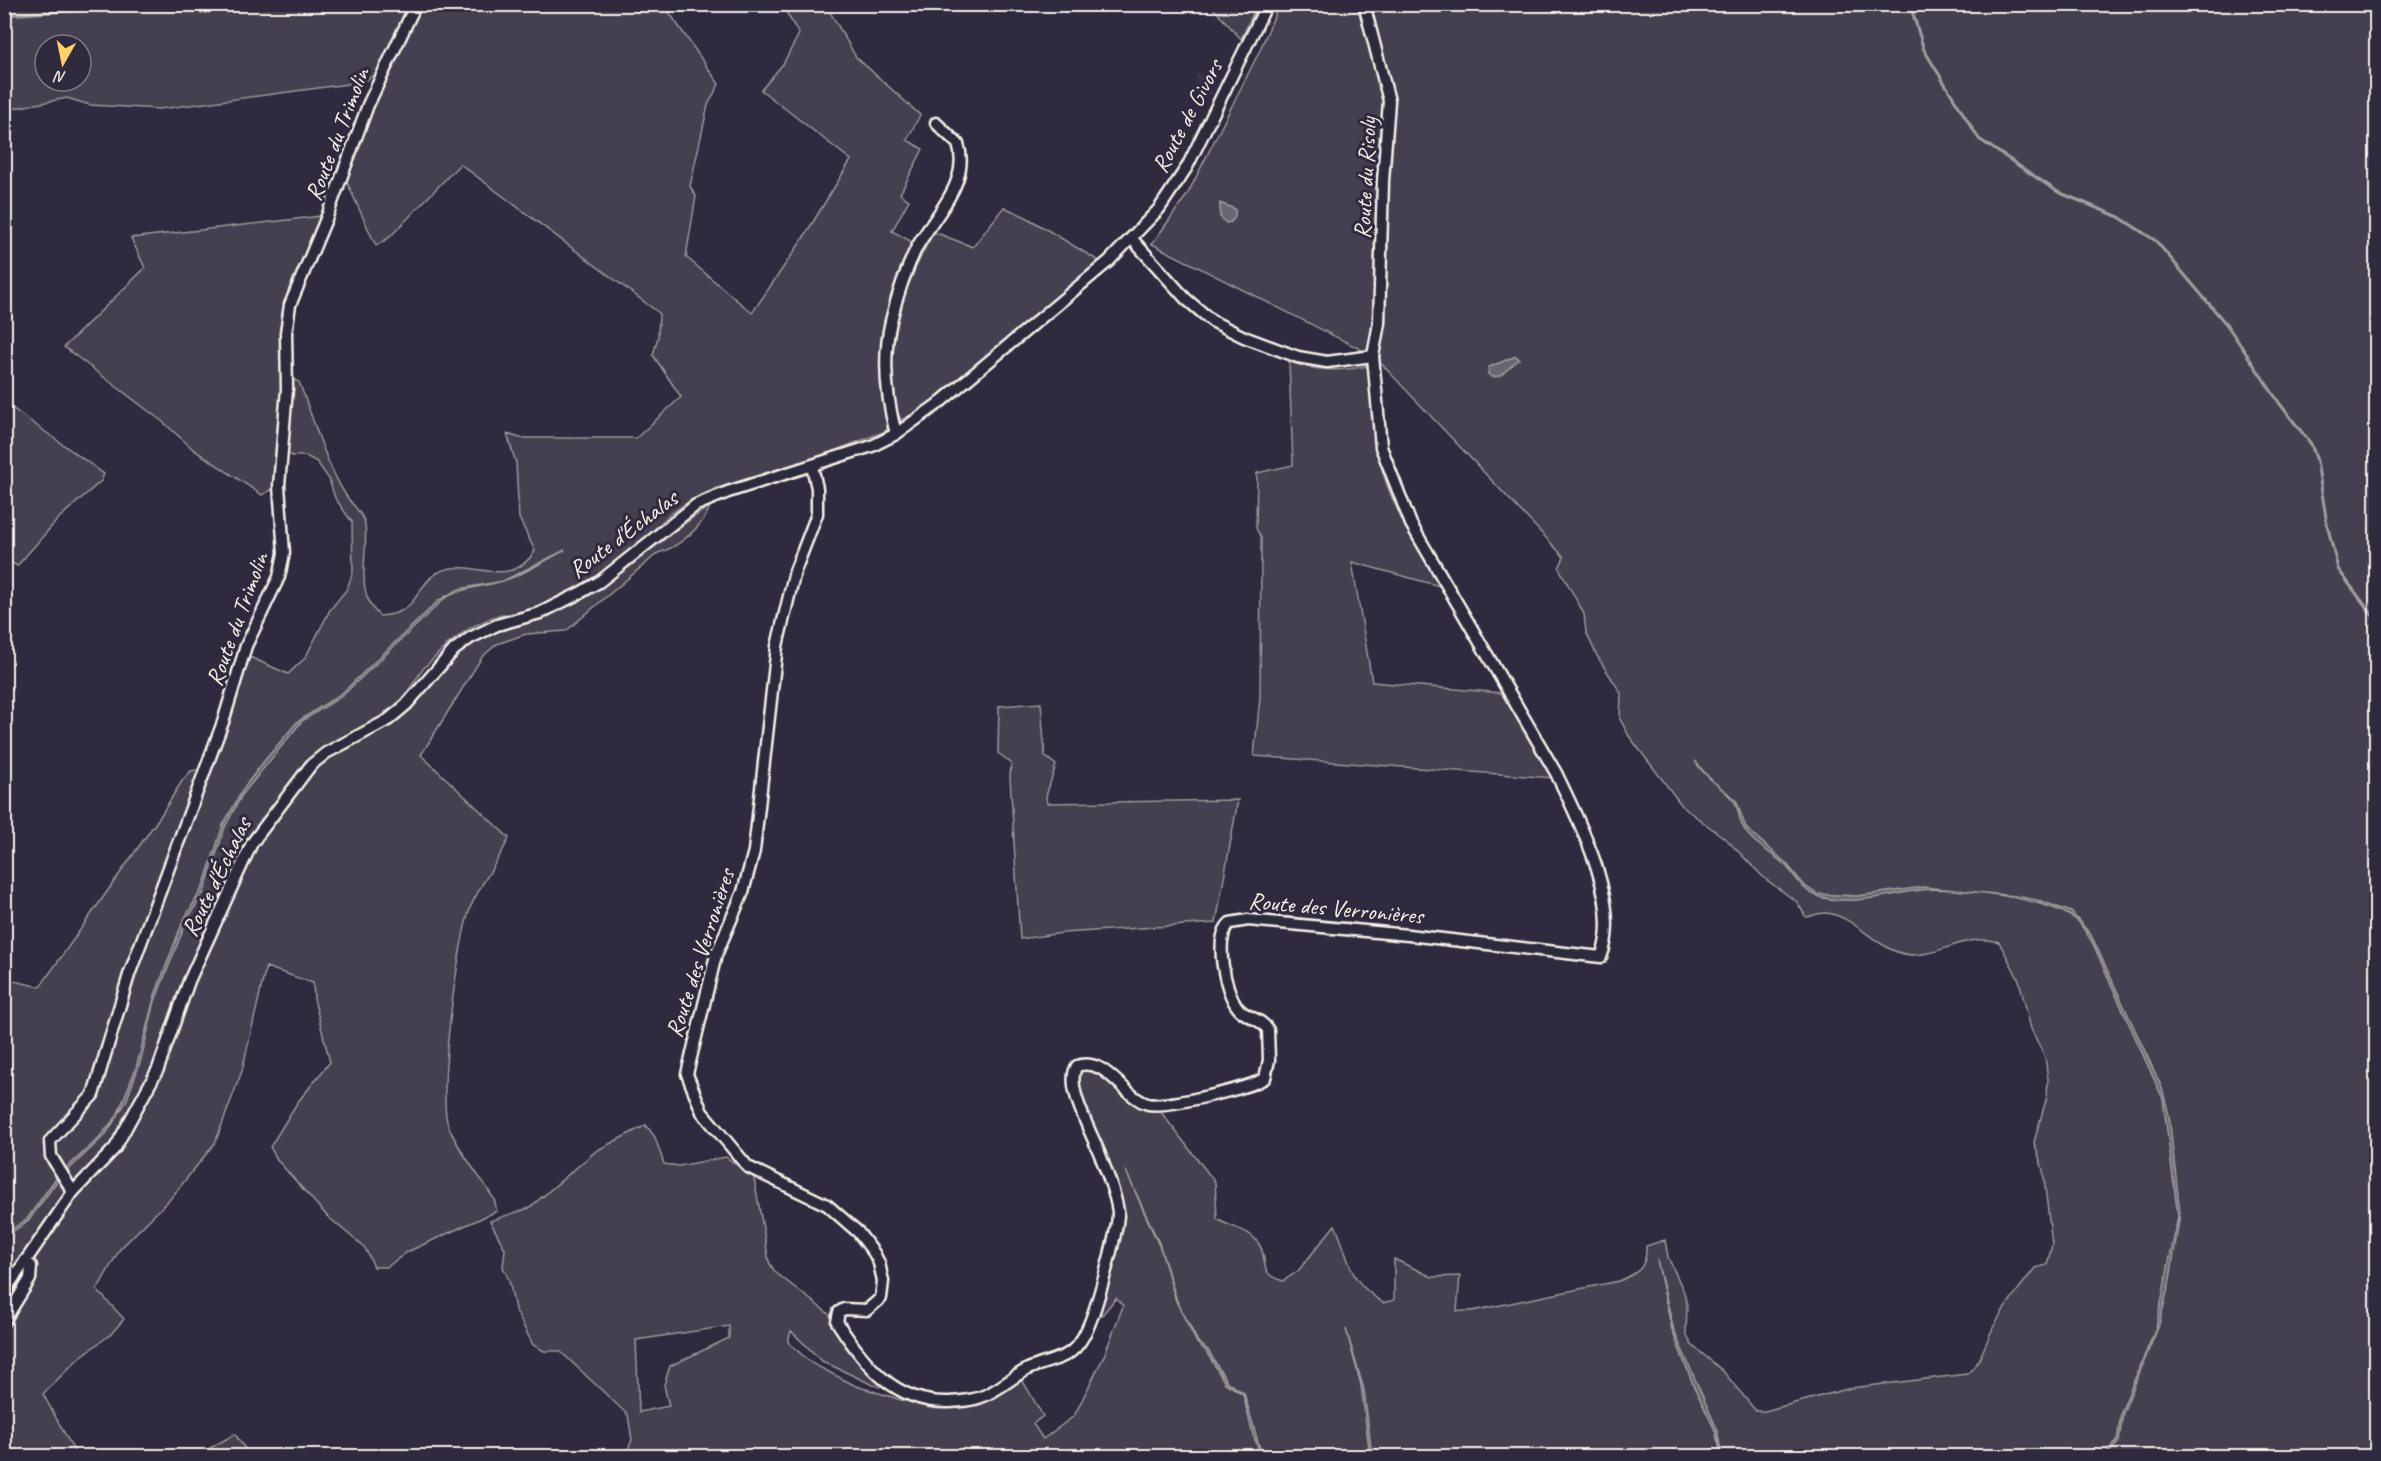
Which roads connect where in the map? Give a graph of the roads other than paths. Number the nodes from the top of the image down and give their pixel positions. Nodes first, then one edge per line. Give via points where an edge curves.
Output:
1 (416, 4) edge
2 (1267, 4) edge
3 (1364, 4) edge
4 (936, 123) dead end
5 (1132, 239) junction
6 (1373, 356) junction
7 (897, 434) junction
8 (812, 466) junction
9 (73, 1192) junction
10 (25, 1261) junction
11 (4, 1292) edge
12 (4, 1322) edge

1 - 9 street, Route du Trimolin via 371,98 290,305 279,478 285,540 282,564 270,599 246,646 223,722 129,975 93,1095 50,1141 51,1156
2 - 5 street, Route de Givors via 1187,167
3 - 6 street, Route du Risoly via 1390,113 1379,323
4 - 7 street via 958,144 959,166 956,185 917,248 891,321 885,371
5 - 6 street via 1212,321 1244,337 1298,357 1327,362
5 - 7 street, Route de Givors via 938,404
6 - 8 street, Route des Verronières via 1381,447 1394,486 1433,566 1562,785 1601,886 1607,921 1605,949 1601,957 1248,920 1230,923 1225,927 1222,943 1227,987 1242,1013 1268,1030 1265,1078 1211,1095 1153,1105 1094,1065 1077,1066 1073,1074 1075,1092 1118,1210 1089,1326 1067,1356 1026,1370 990,1393 966,1401 938,1402 911,1397 862,1359 837,1322 844,1309 867,1310 881,1298 884,1281 874,1252 827,1205 748,1167 702,1112 687,1074 716,954 743,892 754,851 777,646 795,571 817,514
7 - 8 street, Route d'Échalas
8 - 9 street, Route d'Échalas via 728,492 686,512 599,582 562,603 470,638 388,720 326,753 300,776 244,858 189,981 146,1094 115,1148
9 - 10 street, Route d'Échalas
10 - 11 street, Route d'Échalas
10 - 12 street via 31,1266 30,1279

